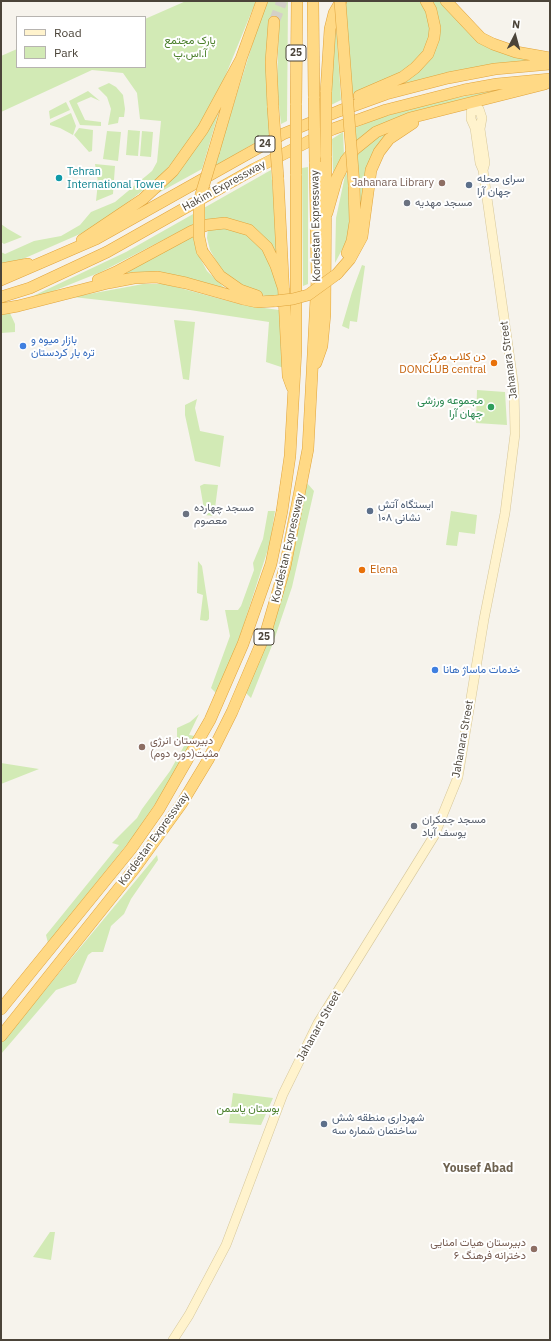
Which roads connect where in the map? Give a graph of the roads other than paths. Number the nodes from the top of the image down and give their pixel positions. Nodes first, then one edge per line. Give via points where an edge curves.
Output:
1 (262, 1) edge
2 (296, 1) edge
3 (313, 1) edge
4 (340, 1) edge
5 (426, 1) edge
6 (446, 1) edge
7 (274, 22) tunnel mouth
8 (550, 58) edge
9 (241, 59) junction
10 (550, 64) edge
11 (550, 78) edge
12 (550, 83) edge
13 (433, 112) junction
14 (308, 123) junction
15 (483, 170) junction
16 (327, 213) junction
17 (52, 260) junction
18 (1, 269) edge
19 (337, 274) junction
20 (1, 280) edge
21 (284, 290) junction
22 (68, 293) junction
23 (1, 297) edge
24 (276, 301) junction
25 (1, 308) edge
26 (313, 371) junction
27 (295, 396) junction
28 (1, 1009) edge
29 (1, 1036) edge
30 (173, 1340) edge

1 - 9 highway
2 - 27 highway, Kordestan Expressway / 25, bridge
3 - 26 highway, Kordestan Expressway / 25, bridge via 317,279
4 - 16 highway, bridge via 330,29 326,92
4 - 19 highway, bridge via 354,185 354,230
5 - 14 highway via 435,28 432,46 421,63 403,76 337,106
6 - 8 highway via 481,38 516,52
7 - 21 highway, bridge via 271,62
9 - 17 highway via 203,129 173,171 143,199
9 - 24 highway, bridge via 199,201 199,237 202,251 215,270 231,284 249,294
10 - 14 highway, Hakim Expressway / 24 via 495,69 428,83 369,99
11 - 23 highway, Hakim Expressway / 24 via 464,90 394,108 333,129 254,169 72,270
12 - 13 highway
13 - 16 highway via 383,128 355,149 337,178
13 - 19 highway via 396,133 379,152 370,175 362,237 350,259
14 - 17 highway, Hakim Expressway / 24 via 283,134 96,239
15 - 15 main road, Jahanara Street via 485,163 480,129 481,113 480,109 476,109 471,112 471,119
15 - 30 main road, Jahanara Street via 514,388 515,434 505,513 484,619 458,777 434,836 318,1023 283,1094 226,1245
16 - 26 highway via 325,314 322,346
17 - 18 highway
17 - 20 highway, Hakim Expressway / 24
19 - 24 highway, bridge via 308,295
21 - 22 highway via 268,247 249,230 226,223 206,225 192,231 116,272
21 - 27 highway via 288,376
22 - 24 highway via 122,280 157,277 242,299 257,302
22 - 25 highway
26 - 29 highway, Kordestan Expressway / 25 via 308,449 285,567 266,632 232,712 208,760 157,839
27 - 28 highway, Kordestan Expressway / 25 via 290,456 271,564 243,644 210,720 170,791 131,849

